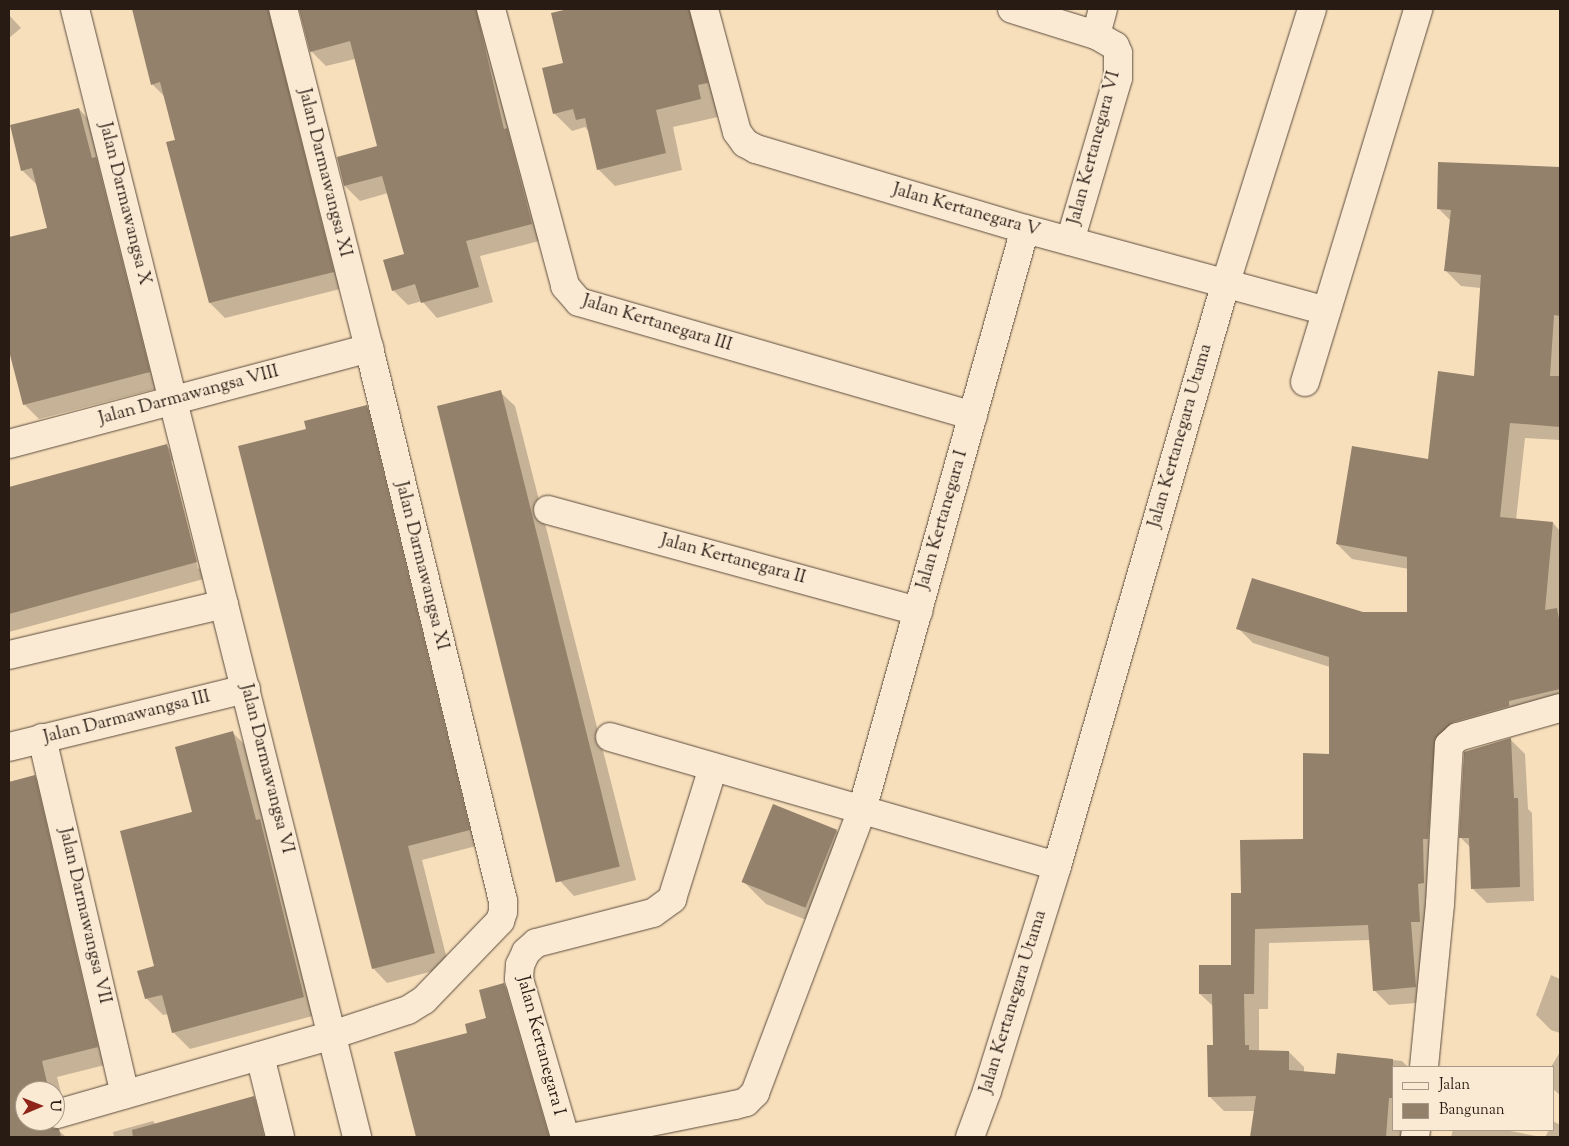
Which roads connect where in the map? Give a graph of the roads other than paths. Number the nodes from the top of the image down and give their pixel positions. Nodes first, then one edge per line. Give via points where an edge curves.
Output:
1 (74, 9) edge
2 (283, 9) edge
3 (491, 9) edge
4 (704, 9) edge
5 (1015, 9) edge
6 (1103, 9) edge
7 (1312, 9) edge
8 (1418, 9) edge
9 (1096, 35) junction
10 (1025, 229) junction
11 (1070, 241) junction
12 (1226, 282) junction
13 (1326, 311) junction
14 (369, 348) junction
15 (1305, 382) dead end
16 (174, 400) junction
17 (973, 416) junction
18 (9, 444) edge
19 (548, 510) dead end
20 (224, 604) junction
21 (918, 611) junction
22 (9, 654) edge
23 (246, 689) junction
24 (1560, 708) edge
25 (610, 737) dead end
26 (42, 738) junction
27 (9, 747) edge
28 (712, 767) junction
29 (862, 810) junction
30 (1056, 866) junction
31 (332, 1035) junction
32 (260, 1056) junction
33 (1424, 1066) edge
34 (125, 1094) junction
35 (65, 1112) edge
36 (280, 1137) edge
37 (357, 1137) edge
38 (565, 1137) edge
39 (576, 1137) edge
40 (970, 1137) edge

1 - 16 street, Jalan Darmawangsa X
2 - 14 street, Jalan Darmawangsa XI
3 - 17 street, Jalan Kertanegara III via 565,286 579,302
4 - 10 street, Jalan Kertanegara V via 737,132 745,142 756,149
5 - 9 street, Jalan Kertanegara VI
6 - 9 street
7 - 12 street, Jalan Kertanegara Utama
8 - 13 street
9 - 11 street, Jalan Kertanegara VI via 1115,46 1118,78
10 - 11 street, Jalan Kertanegara V
10 - 17 street, Jalan Kertanegara I
11 - 12 street, Jalan Kertanegara V
12 - 13 street, Jalan Kertanegara V
12 - 30 street, Jalan Kertanegara Utama
13 - 15 street
14 - 16 street, Jalan Darmawangsa VIII
14 - 31 street, Jalan Darmawangsa XI via 503,912 500,921 424,1000 408,1010
16 - 18 street, Jalan Darmawangsa VIII
16 - 20 street, Jalan Darmawangsa VI
17 - 21 street, Jalan Kertanegara I
19 - 21 street, Jalan Kertanegara II
20 - 22 street
20 - 23 street, Jalan Darmawangsa VI
21 - 29 street, Jalan Kertanegara I
23 - 26 street, Jalan Darmawangsa III
23 - 31 street, Jalan Darmawangsa VI
24 - 33 street via 1458,737 1449,745 1440,904
25 - 28 street
26 - 27 street, Jalan Darmawangsa III
26 - 34 street, Jalan Darmawangsa VII
28 - 29 street
28 - 38 street, Jalan Kertanegara I via 672,899 654,913 536,943 526,952 520,965 519,979
29 - 30 street
29 - 39 street, Jalan Kertanegara I via 755,1093 746,1102 735,1105
30 - 40 street, Jalan Kertanegara Utama
31 - 32 street
31 - 37 street, Jalan Darmawangsa VI
32 - 34 street
32 - 36 street
34 - 35 street

